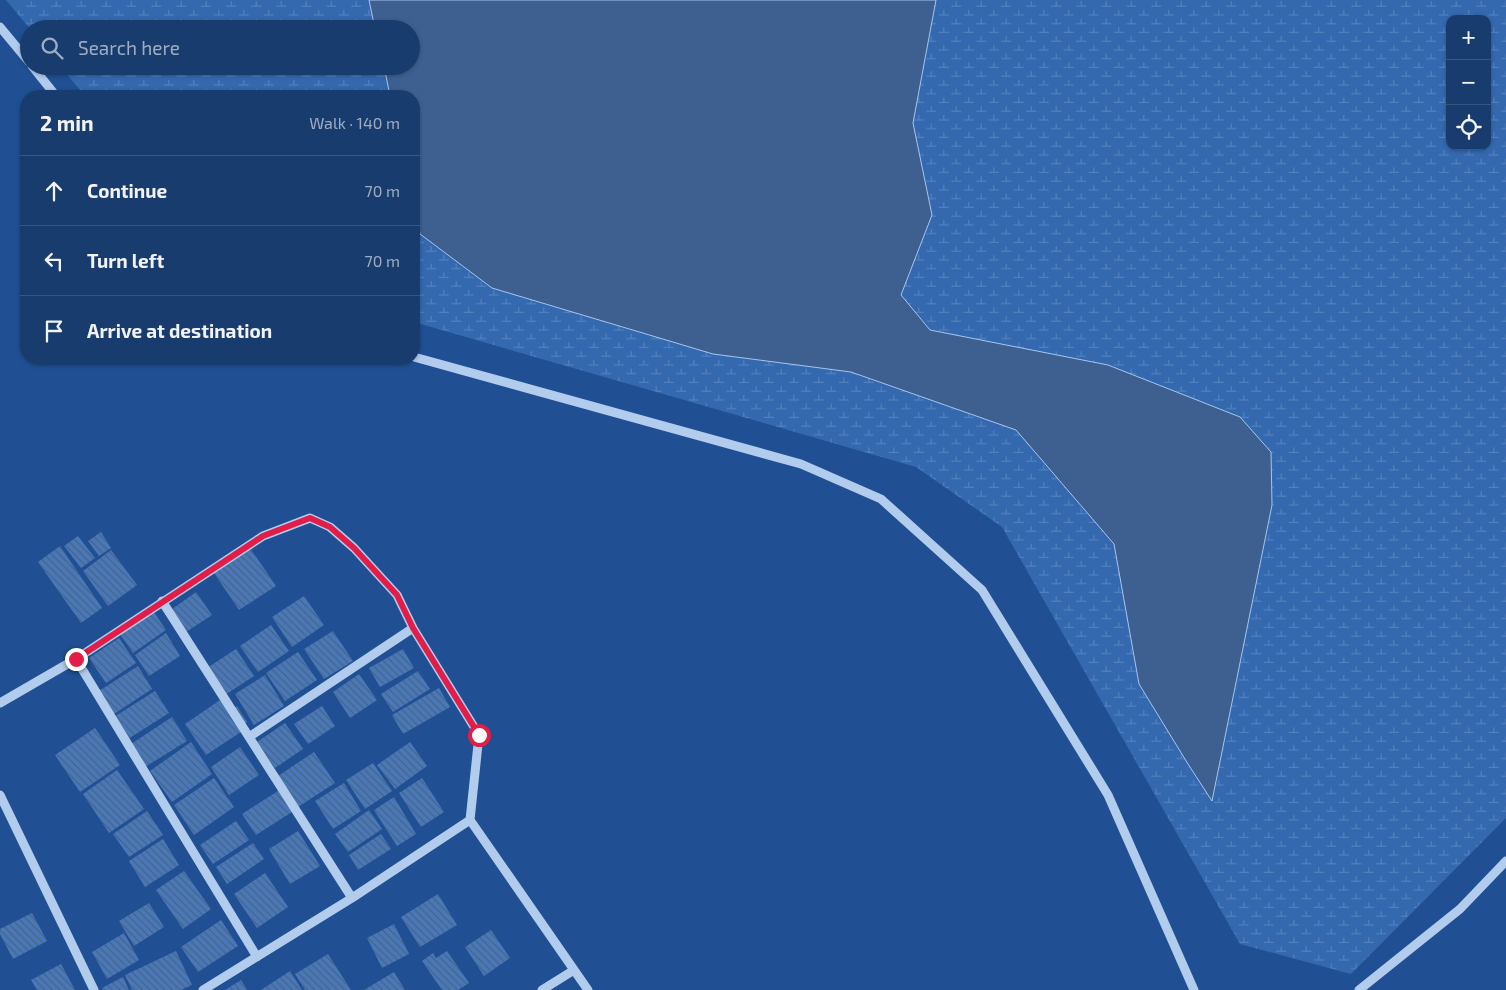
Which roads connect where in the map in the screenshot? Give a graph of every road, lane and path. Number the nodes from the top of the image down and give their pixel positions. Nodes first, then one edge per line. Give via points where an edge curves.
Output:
1 (0, 27) edge
2 (20, 51) edge
3 (39, 75) edge
4 (51, 90) edge
5 (420, 358) edge
6 (162, 601) junction
7 (413, 628) junction
8 (76, 659) junction
9 (0, 703) edge
10 (248, 737) junction
11 (0, 795) edge
12 (470, 820) junction
13 (1506, 862) edge
14 (352, 898) junction
15 (257, 957) junction
16 (574, 970) junction
17 (94, 990) edge
18 (203, 990) edge
19 (542, 990) edge
20 (588, 990) edge
21 (1194, 990) edge
22 (1359, 990) edge

1 - 2 street
3 - 4 street
5 - 21 street via 802,464 881,499 982,590 1108,794
6 - 7 street via 263,536 310,518 330,527 354,548 397,595
6 - 8 street
6 - 10 street
7 - 10 street
7 - 12 street via 479,735
8 - 9 street
8 - 15 street
10 - 14 street
11 - 17 street
12 - 14 street
12 - 16 street
13 - 22 street via 1460,909
14 - 15 street
15 - 18 street
16 - 19 street
16 - 20 street

